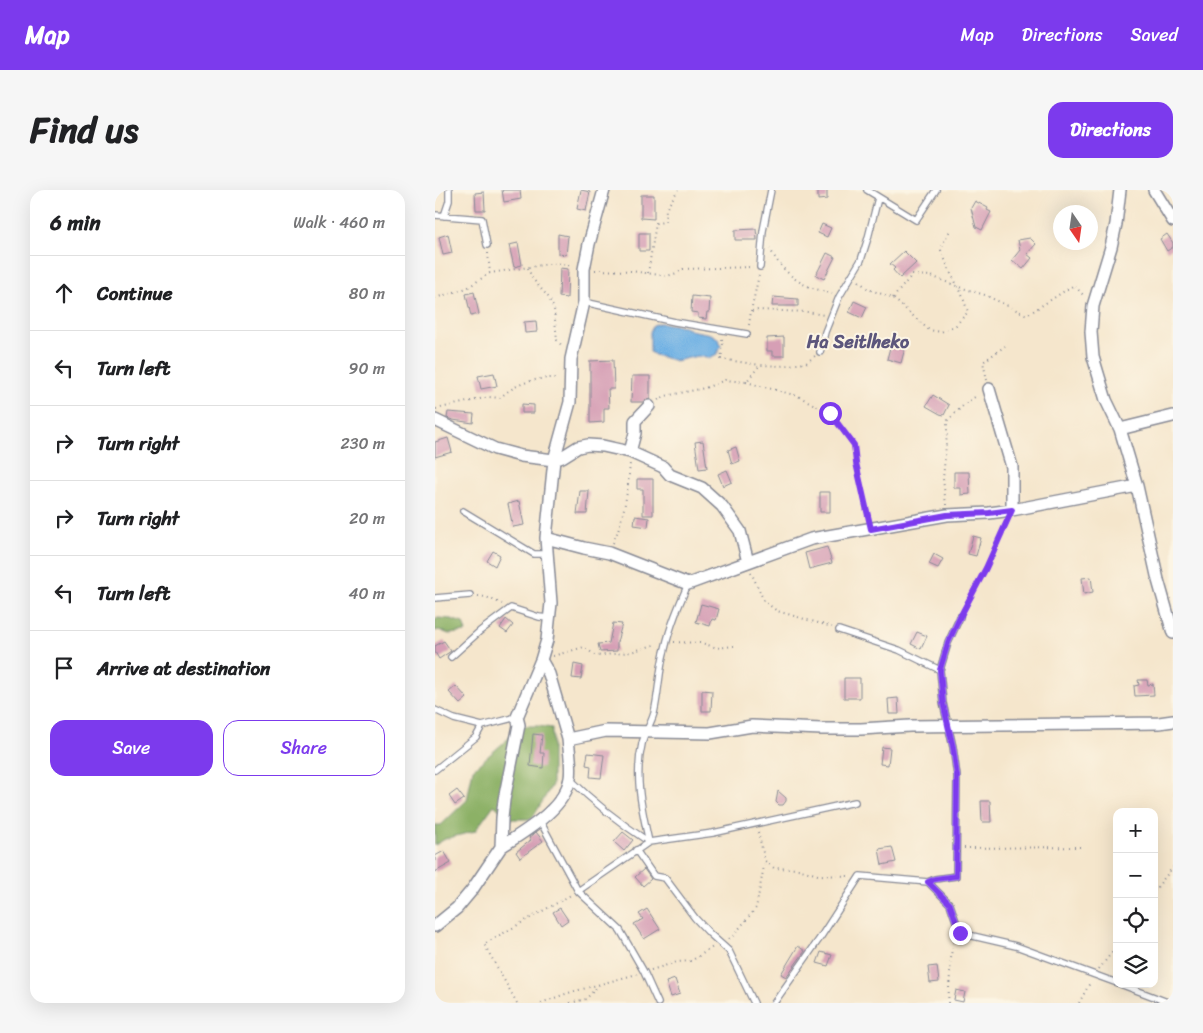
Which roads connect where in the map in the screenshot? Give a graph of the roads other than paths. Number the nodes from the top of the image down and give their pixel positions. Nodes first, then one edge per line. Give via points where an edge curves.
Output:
1 (449, 190) edge
2 (604, 190) edge
3 (771, 190) edge
4 (867, 190) edge
5 (936, 190) edge
6 (1121, 190) edge
7 (1154, 190) edge
8 (878, 198) junction
9 (435, 215) edge
10 (444, 216) junction
11 (1173, 222) edge
12 (487, 245) road end
13 (760, 268) road end
14 (584, 302) junction
15 (747, 334) road end
16 (821, 352) road end
17 (989, 388) road end
18 (649, 406) road end
19 (1173, 416) edge
20 (435, 420) edge
21 (1120, 429) junction
22 (630, 452) junction
23 (554, 460) junction
24 (1137, 486) junction
25 (1012, 510) junction
26 (463, 511) dead end
27 (546, 538) junction
28 (547, 554) junction
29 (747, 562) junction
30 (688, 584) junction
31 (470, 595) road end
32 (435, 598) edge
33 (960, 617) road end
34 (549, 618) junction
35 (1172, 627) edge
36 (839, 630) road end
37 (451, 657) dead end
38 (541, 660) junction
39 (940, 670) junction
40 (435, 710) edge
41 (517, 717) junction
42 (1173, 721) edge
43 (949, 725) junction
44 (482, 726) junction
45 (648, 731) junction
46 (568, 739) junction
47 (435, 770) edge
48 (570, 779) junction
49 (855, 802) dead end
50 (540, 821) junction
51 (649, 842) junction
52 (501, 846) junction
53 (636, 850) junction
54 (928, 882) junction
55 (578, 891) junction
56 (435, 926) edge
57 (1113, 982) edge
58 (1129, 988) edge
59 (658, 1003) edge
60 (754, 1003) edge
61 (774, 1003) edge
62 (1169, 1003) edge

1 - 10 lane
2 - 14 street via 584,268
3 - 13 lane
4 - 8 lane
5 - 8 lane via 916,220
6 - 21 street via 1111,247 1093,306 1091,332 1093,357 1105,400
7 - 11 street
8 - 16 lane via 861,260 839,297
9 - 10 lane
10 - 12 lane via 482,219
14 - 15 lane
14 - 23 street via 571,359 570,402
17 - 25 street via 1012,467
18 - 22 street via 635,421
19 - 21 street
20 - 23 street via 495,449
21 - 24 street
22 - 23 street via 588,445
22 - 29 street via 702,488 722,506 740,531
23 - 27 street
24 - 25 street
24 - 35 street
25 - 29 street via 947,515 811,540
26 - 28 lane via 534,554
27 - 28 street
27 - 30 street via 609,552
28 - 34 street
29 - 30 street
30 - 45 lane via 667,643
31 - 32 lane
33 - 39 lane
34 - 37 lane via 511,608
34 - 38 street
36 - 39 lane via 899,650
38 - 41 street
38 - 46 street via 549,674
39 - 43 lane
40 - 44 lane via 453,719
41 - 44 lane
41 - 52 street via 519,725 504,800
42 - 43 street
43 - 45 street via 822,730 752,726 710,733 674,734
43 - 54 lane via 957,776 956,876
44 - 47 lane via 476,737
45 - 46 street via 606,731
45 - 51 lane via 640,756 639,794
46 - 48 street
48 - 50 street via 559,802
48 - 51 lane via 623,826
49 - 51 lane via 713,833
50 - 52 street
50 - 55 lane
51 - 53 lane
52 - 56 street via 457,908
53 - 55 lane
53 - 60 lane via 654,876 665,878 695,918 729,951
54 - 57 lane via 950,904 960,933 1016,946
54 - 61 lane via 860,876
55 - 59 lane via 619,930
58 - 62 lane

